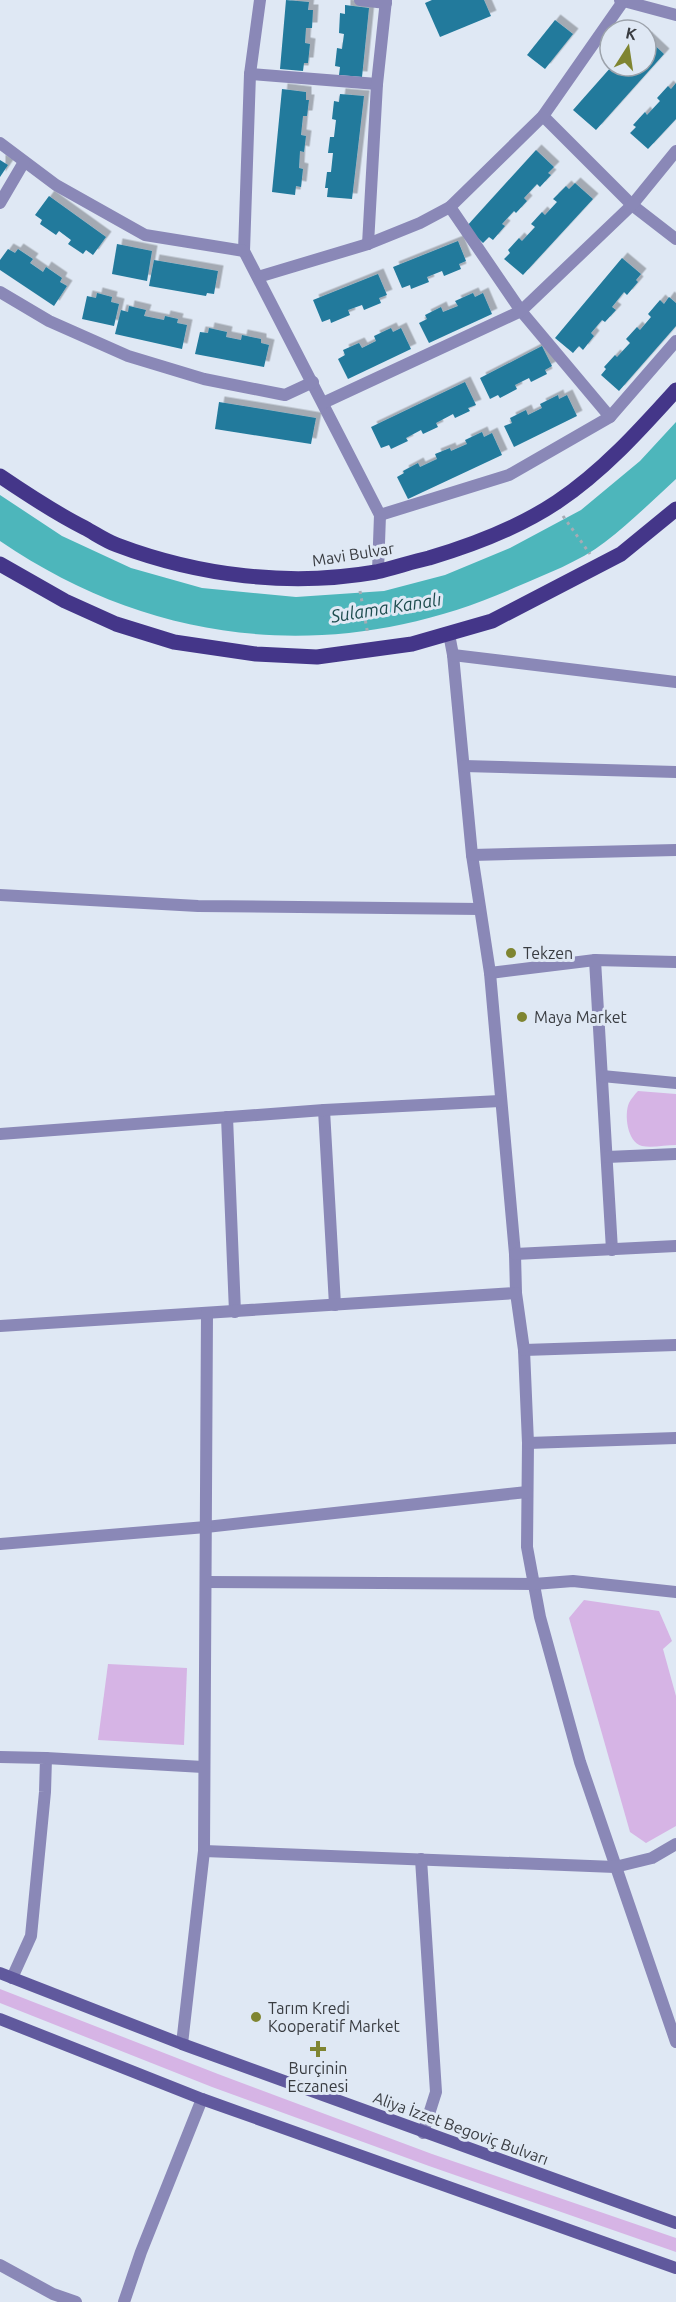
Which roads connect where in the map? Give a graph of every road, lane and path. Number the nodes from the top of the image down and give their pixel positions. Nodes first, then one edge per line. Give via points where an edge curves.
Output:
1 (260, 0) edge
2 (360, 0) edge
3 (623, 0) edge
4 (386, 1) edge
5 (676, 15) edge
6 (250, 74) junction
7 (377, 84) junction
8 (543, 116) junction
9 (0, 144) edge
10 (676, 151) edge
11 (24, 162) junction
12 (0, 203) edge
13 (632, 205) junction
14 (450, 207) junction
15 (676, 239) edge
16 (368, 244) junction
17 (244, 251) junction
18 (258, 277) junction
19 (0, 292) edge
20 (521, 311) junction
21 (676, 341) edge
22 (313, 382) junction
23 (676, 390) edge
24 (323, 403) junction
25 (610, 417) junction
26 (0, 476) edge
27 (676, 509) edge
28 (560, 512) dead end
29 (380, 515) junction
30 (593, 558) dead end
31 (0, 564) edge
32 (378, 571) junction
33 (359, 583) dead end
34 (449, 634) junction
35 (369, 641) dead end
36 (453, 655) junction
37 (676, 682) edge
38 (464, 766) junction
39 (676, 772) edge
40 (676, 850) edge
41 (472, 855) junction
42 (0, 895) edge
43 (480, 909) junction
44 (595, 960) junction
45 (676, 962) edge
46 (490, 974) junction
47 (602, 1076) junction
48 (676, 1083) edge
49 (500, 1101) junction
50 (324, 1110) junction
51 (227, 1117) junction
52 (0, 1134) edge
53 (676, 1154) edge
54 (607, 1157) junction
55 (676, 1246) edge
56 (612, 1250) junction
57 (515, 1254) junction
58 (516, 1293) junction
59 (334, 1305) junction
60 (236, 1312) junction
61 (207, 1313) junction
62 (0, 1326) edge
63 (676, 1344) edge
64 (524, 1350) junction
65 (676, 1438) edge
66 (528, 1443) junction
67 (527, 1492) junction
68 (206, 1527) junction
69 (0, 1544) edge
70 (206, 1582) junction
71 (534, 1584) junction
72 (676, 1592) edge
73 (0, 1757) edge
74 (46, 1758) junction
75 (203, 1767) junction
76 (676, 1844) edge
77 (204, 1851) junction
78 (421, 1859) junction
79 (615, 1867) junction
80 (6, 1976) edge
81 (0, 2019) edge
82 (676, 2043) edge
83 (182, 2044) junction
84 (202, 2099) junction
85 (423, 2133) junction
86 (676, 2223) edge
87 (0, 2265) edge
88 (676, 2268) edge
89 (76, 2302) edge
90 (124, 2302) edge

1 - 6 street
2 - 4 street
3 - 5 street
3 - 8 street
4 - 7 street
6 - 7 street
6 - 17 street
7 - 16 street
8 - 13 street
8 - 14 street
9 - 11 street
10 - 13 street
11 - 12 street
11 - 17 street via 56,185 145,235
13 - 15 street
13 - 20 street
14 - 16 street
14 - 20 street
16 - 18 street
17 - 18 street
18 - 22 street
19 - 22 street via 49,321 128,356 204,379 285,395
20 - 24 street
20 - 25 street
21 - 25 street
22 - 24 street
23 - 32 main road, Mavi Bulvar via 623,449 557,502 468,547
24 - 29 street
25 - 29 street via 509,475
26 - 32 main road, Mavi Bulvar via 45,507 116,544 177,564 238,575 302,580
27 - 34 main road via 621,554 492,621
28 - 30 path
29 - 32 street
31 - 34 main road via 65,601 116,624 174,642 256,654 317,657 412,644
33 - 35 path
34 - 36 street
36 - 37 street
36 - 38 street
38 - 39 street
38 - 41 street
40 - 41 street
41 - 43 street
42 - 43 street via 198,906
43 - 46 street
44 - 45 street
44 - 46 street
44 - 47 street
46 - 49 street
47 - 48 street
47 - 54 street
49 - 50 street
49 - 57 street
50 - 51 street
50 - 59 street
51 - 52 street
51 - 60 street
53 - 54 street
54 - 56 street
55 - 56 street
56 - 57 street
57 - 58 street
58 - 59 street
58 - 64 street
59 - 60 street
60 - 61 street
61 - 62 street
61 - 68 street
63 - 64 street
64 - 66 street
65 - 66 street
66 - 67 street
67 - 68 street
67 - 71 street via 527,1547
68 - 69 street
68 - 70 street
70 - 71 street
70 - 75 street
71 - 72 street via 573,1581
71 - 79 street via 580,1762
73 - 74 street
74 - 75 street
74 - 80 street via 31,1936
75 - 77 street
76 - 79 street via 652,1858
77 - 78 street
77 - 83 street
78 - 79 street
78 - 85 street via 436,2092
79 - 82 street
80 - 83 main road, Aliya İzzet Begoviç Bulvarı
81 - 84 main road
83 - 85 main road, Aliya İzzet Begoviç Bulvarı
84 - 88 main road
84 - 90 street
85 - 86 main road, Aliya İzzet Begoviç Bulvarı
87 - 89 street

